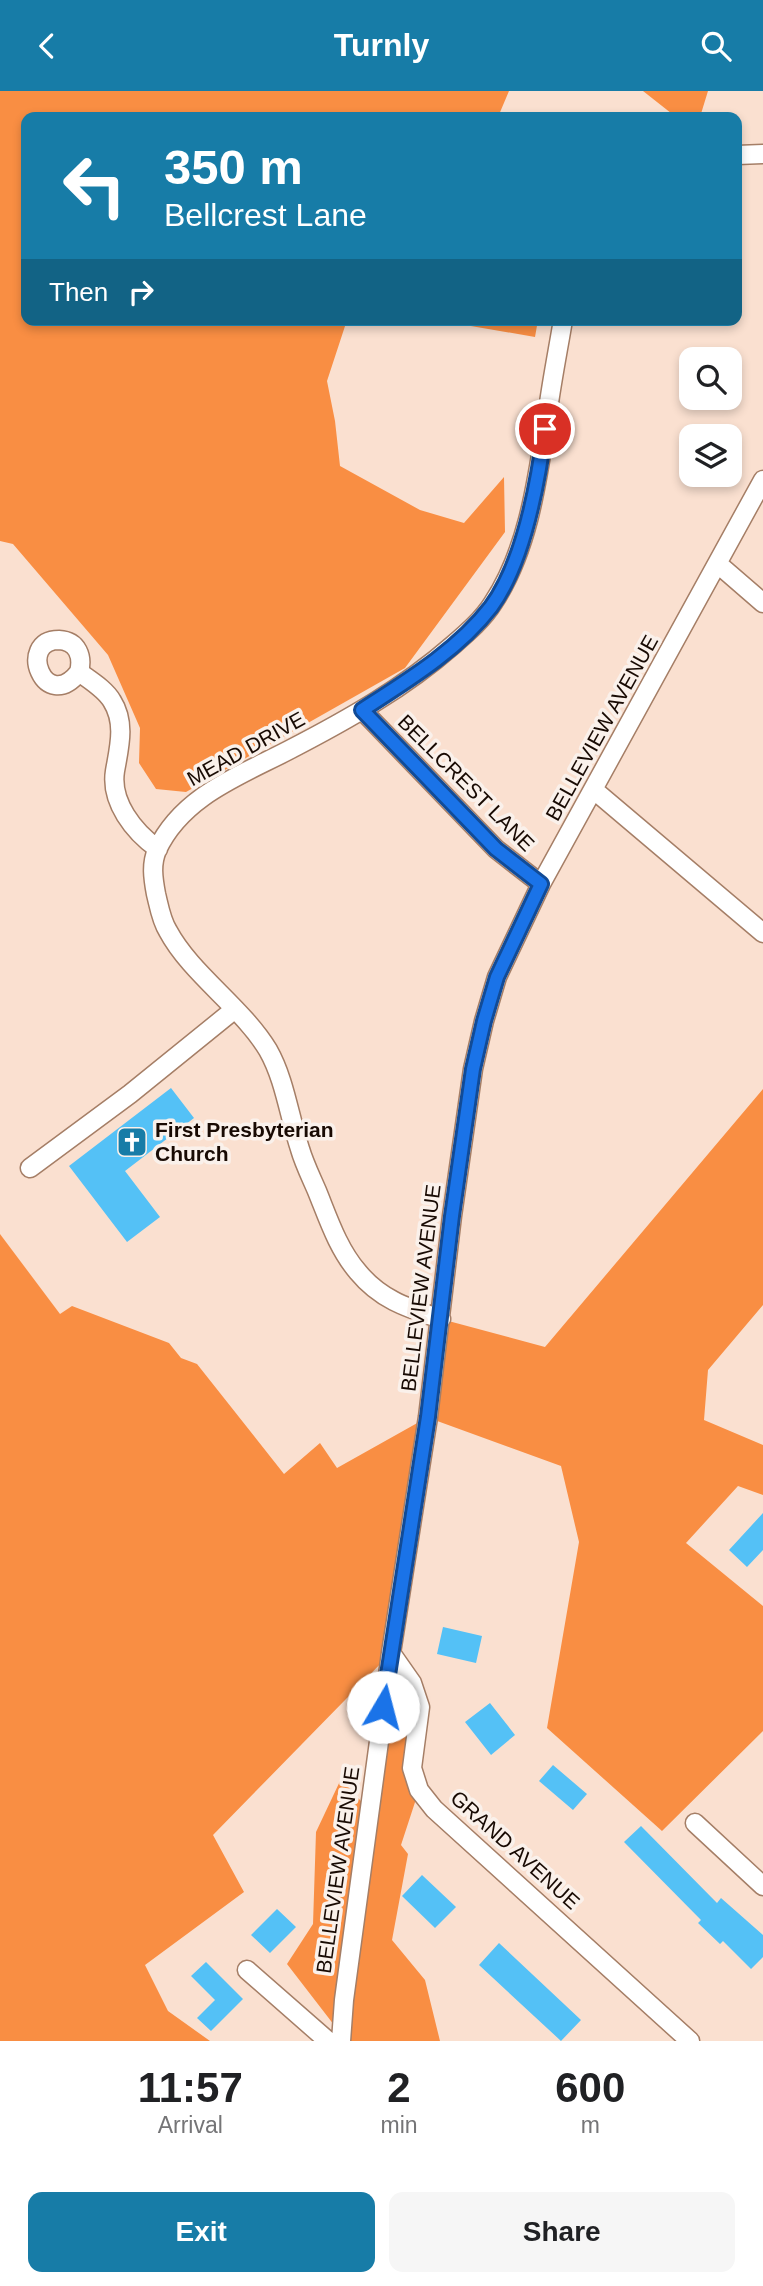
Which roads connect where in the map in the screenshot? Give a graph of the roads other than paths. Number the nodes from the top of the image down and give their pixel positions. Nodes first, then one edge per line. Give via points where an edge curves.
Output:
1 (763, 154) edge
2 (742, 155) edge
3 (562, 326) edge
4 (763, 480) edge
5 (718, 564) junction
6 (763, 603) edge
7 (79, 673) dead end
8 (362, 710) junction
9 (594, 790) junction
10 (158, 849) junction
11 (541, 884) junction
12 (763, 933) edge
13 (234, 1009) junction
14 (30, 1168) dead end
15 (441, 1319) junction
16 (391, 1653) junction
17 (695, 1823) dead end
18 (763, 1886) edge
19 (247, 1970) dead end
20 (328, 2041) edge
21 (341, 2041) edge
22 (690, 2041) edge

1 - 2 street
3 - 8 street, MEAD DRIVE via 528,515 505,582 476,624 439,657
4 - 5 street, BELLEVIEW AVENUE
5 - 6 street
5 - 9 street, BELLEVIEW AVENUE
7 - 10 street via 113,702 121,735 115,772 117,799 134,827
8 - 10 street, MEAD DRIVE via 190,805
8 - 11 street, BELLCREST LANE via 496,849
9 - 11 street, BELLEVIEW AVENUE
9 - 12 street
10 - 13 street, MEAD DRIVE via 152,862 154,883 168,931
11 - 15 street, BELLEVIEW AVENUE via 497,977 484,1021 473,1069
13 - 14 street
13 - 15 street, MEAD DRIVE via 267,1049 278,1071 300,1151 344,1253 357,1272 392,1302
15 - 16 street, BELLEVIEW AVENUE
16 - 21 street, BELLEVIEW AVENUE
16 - 22 street, GRAND AVENUE via 412,1683 420,1707 412,1768 419,1790 434,1809
17 - 18 street
19 - 20 street

